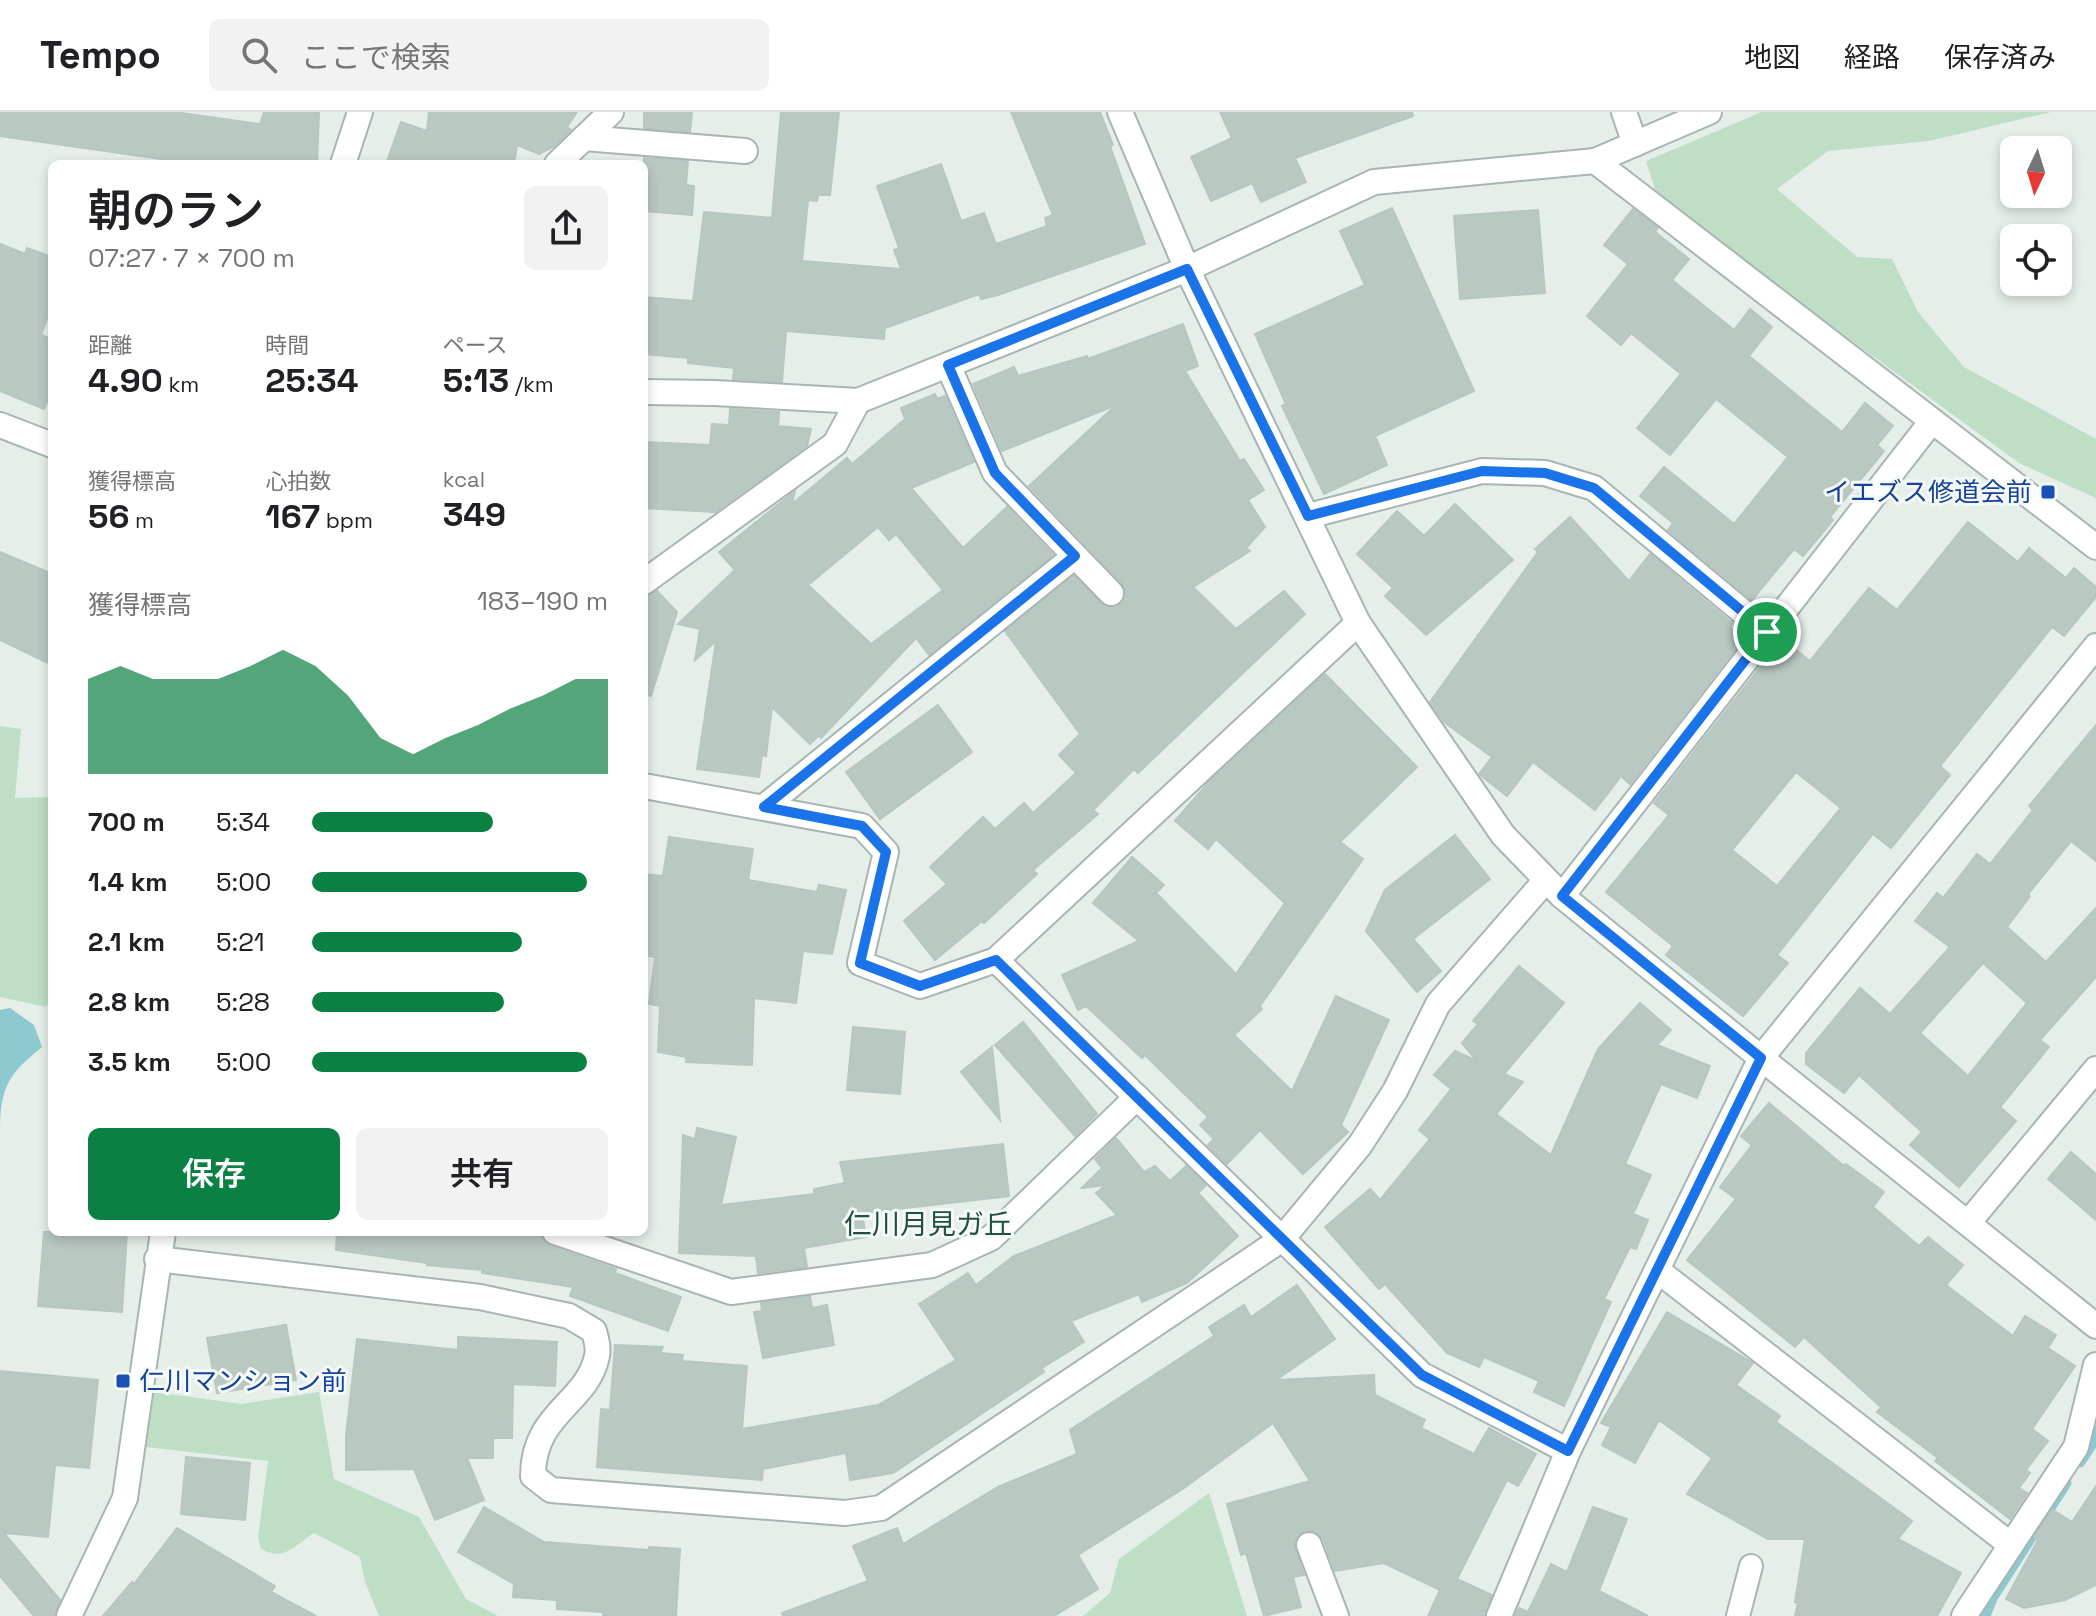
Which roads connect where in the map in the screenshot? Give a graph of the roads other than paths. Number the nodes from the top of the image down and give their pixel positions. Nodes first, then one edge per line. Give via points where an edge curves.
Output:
1 (360, 112) edge
2 (611, 112) edge
3 (1120, 112) edge
4 (1624, 112) edge
5 (1709, 112) edge
6 (584, 138) junction
7 (1635, 144) junction
8 (745, 151) dead end
9 (344, 160) edge
10 (561, 160) edge
11 (1595, 161) junction
12 (1187, 269) junction
13 (948, 365) junction
14 (648, 392) edge
15 (858, 401) junction
16 (1932, 421) junction
17 (0, 425) edge
18 (48, 443) edge
19 (1308, 516) junction
20 (2096, 547) edge
21 (1075, 556) junction
22 (648, 579) edge
23 (1111, 593) dead end
24 (1358, 623) junction
25 (1767, 632) junction
26 (2096, 646) edge
27 (648, 787) edge
28 (764, 807) junction
29 (1554, 888) junction
30 (996, 960) junction
31 (1761, 1058) junction
32 (2096, 1069) edge
33 (1137, 1097) junction
34 (1968, 1223) junction
35 (162, 1236) edge
36 (567, 1236) edge
37 (1282, 1239) junction
38 (157, 1259) junction
39 (1657, 1270) junction
40 (2096, 1326) edge
41 (2096, 1365) edge
42 (1568, 1451) junction
43 (1309, 1545) dead end
44 (2011, 1545) junction
45 (1751, 1566) dead end
46 (69, 1616) edge
47 (1336, 1616) edge
48 (1499, 1616) edge
49 (1738, 1616) edge
50 (1964, 1616) edge

1 - 9 street
2 - 6 street
3 - 12 street
4 - 7 street
5 - 7 street
6 - 8 street
6 - 10 street
7 - 11 street
11 - 12 street via 1374,182
11 - 16 street
12 - 13 street
12 - 19 street
13 - 15 street
13 - 21 street via 995,473
14 - 15 street
15 - 22 street via 835,444
16 - 20 street
16 - 25 street
17 - 18 street
19 - 24 street
19 - 25 street via 1482,471 1545,473 1594,488
21 - 23 street
21 - 28 street
24 - 29 street via 1503,835
24 - 30 street
25 - 29 street
26 - 31 street
27 - 28 street
28 - 30 street via 862,826 886,852 860,963 920,986
29 - 31 street
29 - 37 street via 1438,1004 1395,1091 1360,1145
30 - 33 street
31 - 34 street
31 - 39 street
32 - 34 street
33 - 36 street via 991,1238 932,1265 731,1292
33 - 37 street
34 - 40 street
35 - 38 street
37 - 38 street via 881,1508 845,1513 551,1490 533,1476 533,1455 549,1421 590,1376 598,1353 594,1331 569,1316 480,1297
37 - 42 street via 1422,1375
38 - 46 street via 125,1498
39 - 42 street
39 - 44 street
41 - 44 street via 2076,1447
42 - 48 street
43 - 47 street
44 - 50 street
45 - 49 lane

